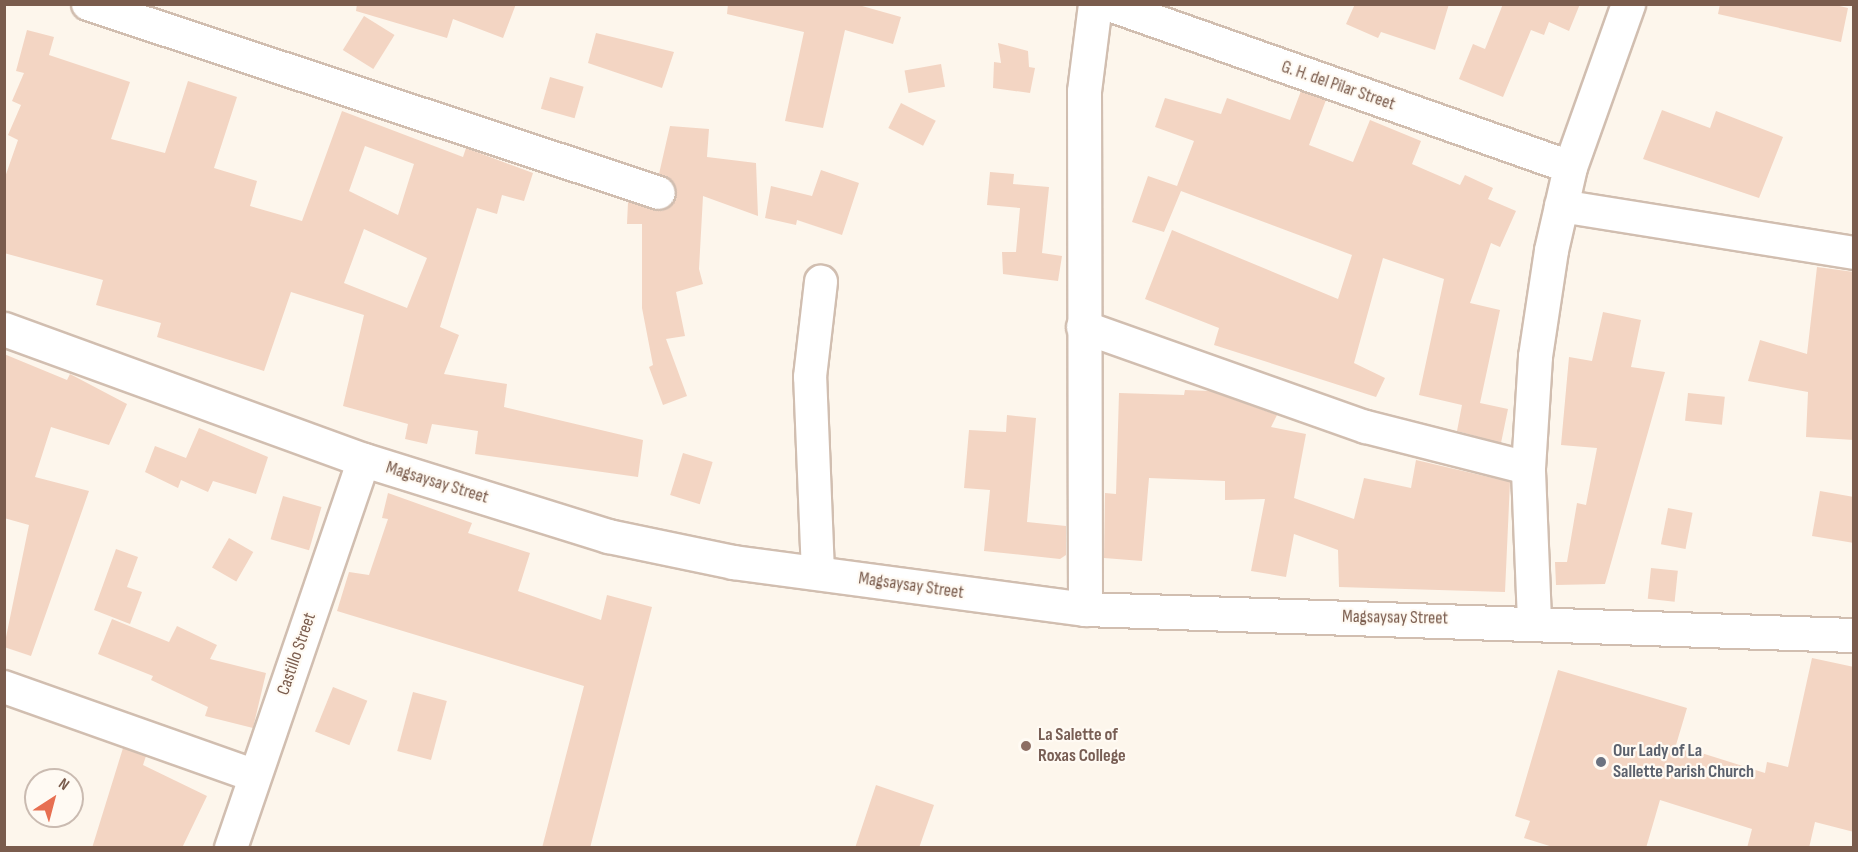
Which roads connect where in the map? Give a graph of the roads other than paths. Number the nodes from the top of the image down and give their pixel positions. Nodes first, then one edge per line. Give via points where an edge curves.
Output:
1 (88, 4) edge
2 (1095, 4) edge
3 (1107, 4) edge
4 (1628, 4) edge
5 (1570, 167) junction
6 (659, 193) dead end
7 (1561, 206) junction
8 (1854, 253) edge
9 (821, 282) dead end
10 (1083, 327) junction
11 (4, 329) edge
12 (364, 460) junction
13 (1528, 468) junction
14 (818, 573) junction
15 (1086, 609) junction
16 (1534, 620) junction
17 (1854, 635) edge
18 (4, 687) edge
19 (255, 776) junction
20 (231, 848) edge

1 - 6 street
2 - 10 street via 1084,91
3 - 5 street, G. H. del Pilar Street
4 - 5 street
5 - 7 street
7 - 8 street
7 - 13 street via 1535,356
9 - 14 street via 810,377
10 - 13 street via 1366,427
10 - 15 street
11 - 12 street, Magsaysay Street
12 - 14 street, Magsaysay Street via 608,536
12 - 19 street, Castillo Street
13 - 16 street
14 - 15 street, Magsaysay Street
15 - 16 street, Magsaysay Street
16 - 17 street, Magsaysay Street
18 - 19 street
19 - 20 street, Castillo Street

